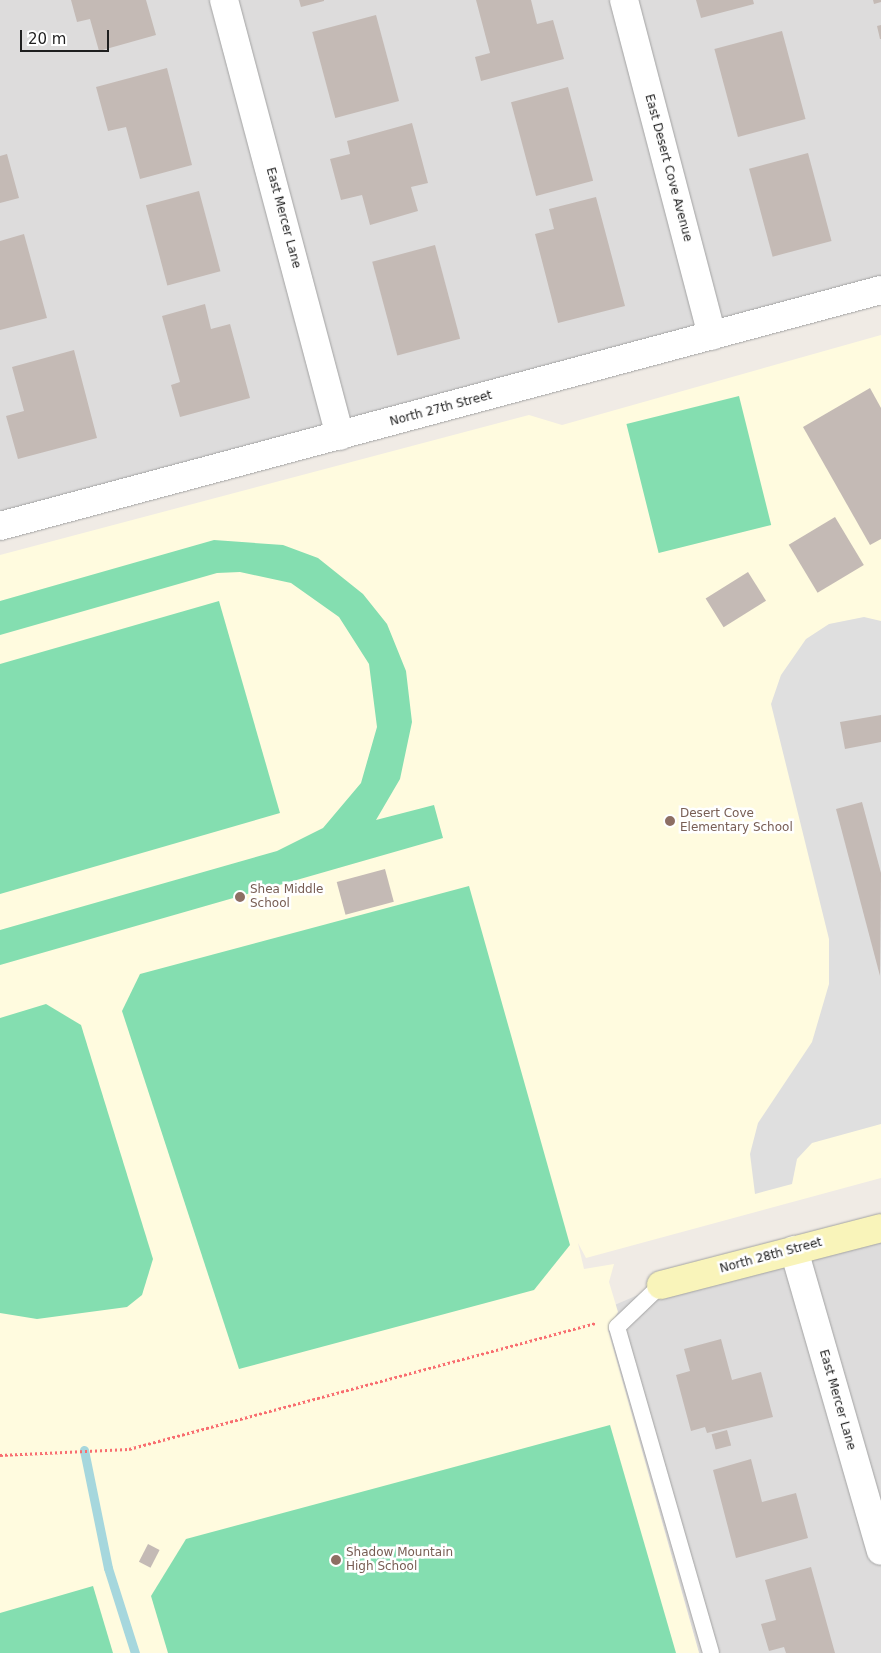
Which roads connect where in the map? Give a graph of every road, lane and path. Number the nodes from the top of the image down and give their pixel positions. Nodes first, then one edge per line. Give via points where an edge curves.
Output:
1 (224, 0) edge
2 (624, 0) edge
3 (881, 290) edge
4 (712, 336) junction
5 (340, 436) junction
6 (0, 526) edge
7 (881, 1228) edge
8 (794, 1250) junction
9 (661, 1285) joint
10 (603, 1319) dead end
11 (0, 1455) edge
12 (881, 1551) edge
13 (711, 1653) edge

1 - 5 street, East Mercer Lane
2 - 4 street, East Desert Cove Avenue
3 - 4 street, North 27th Street
4 - 5 street, North 27th Street
5 - 6 street, North 27th Street
7 - 8 street, North 28th Street
8 - 9 street, North 28th Street
8 - 12 street, East Mercer Lane
9 - 13 lane via 617,1327
10 - 11 path via 396,1380 129,1449

